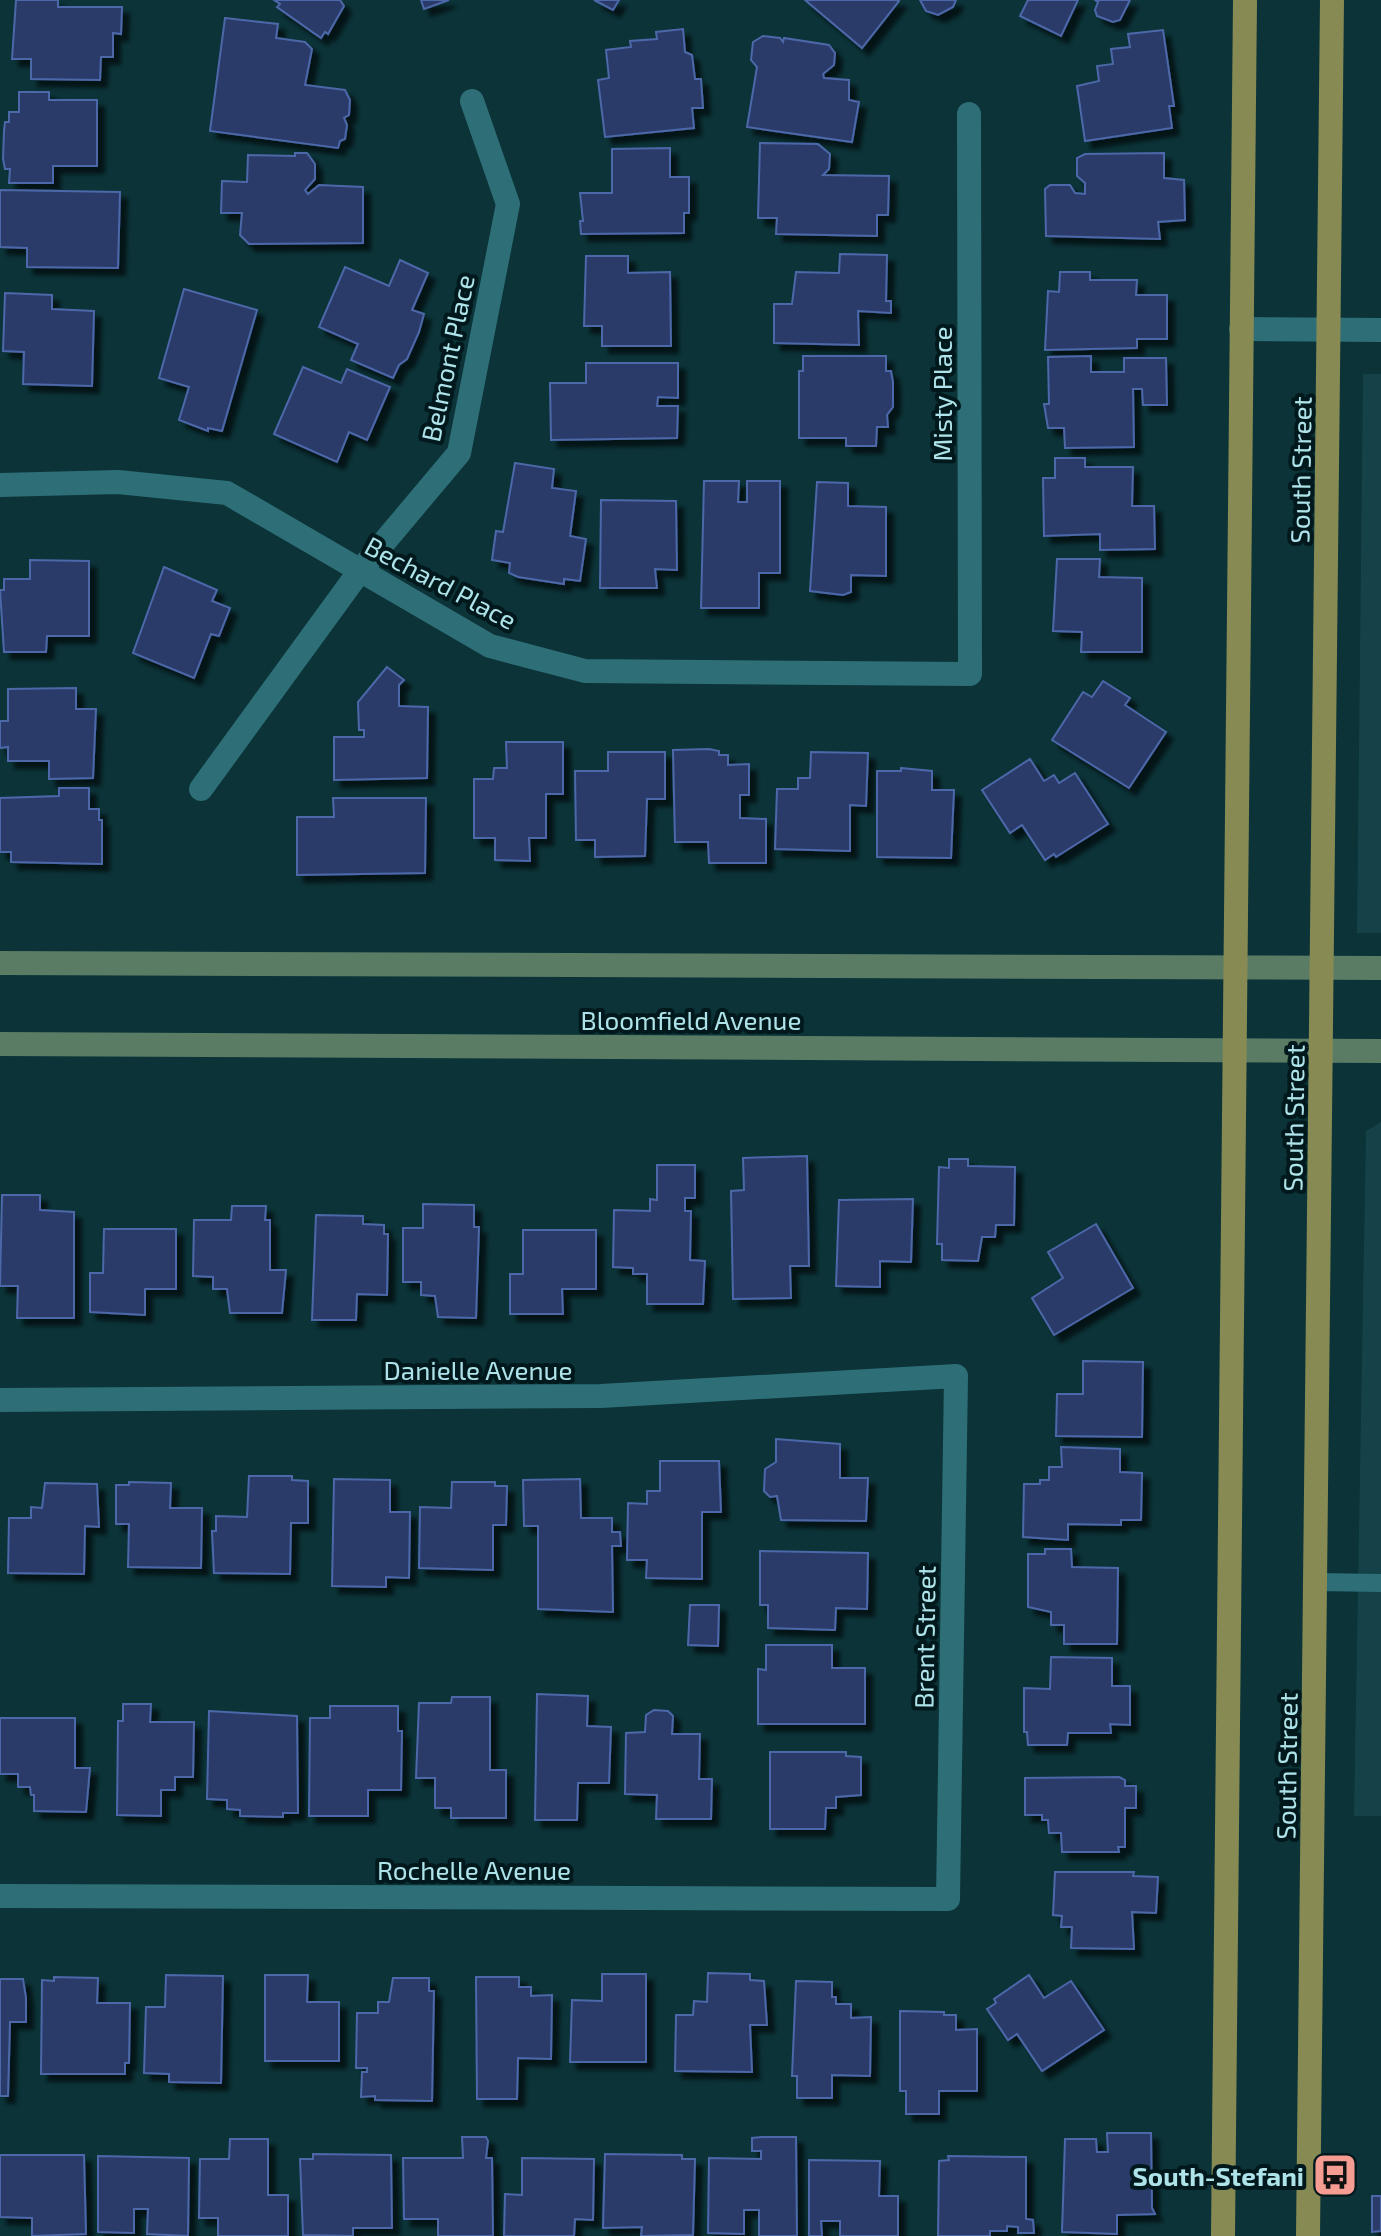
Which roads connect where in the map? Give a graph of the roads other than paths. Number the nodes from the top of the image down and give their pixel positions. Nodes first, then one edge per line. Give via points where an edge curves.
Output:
1 (1245, 0) edge
2 (1332, 0) edge
3 (472, 101) dead end
4 (969, 114) dead end
5 (1241, 329) junction
6 (1329, 330) junction
7 (1381, 330) edge
8 (0, 485) edge
9 (359, 572) junction
10 (970, 674) joint
11 (201, 789) dead end
12 (0, 963) edge
13 (1235, 968) junction
14 (1323, 968) junction
15 (1381, 968) edge
16 (0, 1044) edge
17 (1234, 1050) junction
18 (1322, 1051) junction
19 (1381, 1051) edge
20 (956, 1376) joint
21 (0, 1400) edge
22 (1316, 1582) junction
23 (1381, 1583) edge
24 (0, 1896) edge
25 (948, 1899) joint
26 (1223, 2236) edge
27 (1308, 2236) edge

1 - 5 main road
2 - 6 main road, South Street
3 - 9 street, Belmont Place via 508,204 459,453
4 - 10 street, Misty Place
5 - 6 street
5 - 13 main road
6 - 7 street
6 - 14 main road, South Street
8 - 9 street, Bechard Place via 118,482 227,493
9 - 10 street, Bechard Place via 490,646 585,671
9 - 11 street, Belmont Place
12 - 13 street, Bloomfield Avenue
13 - 14 street, Bloomfield Avenue
13 - 17 main road
14 - 15 street, Bloomfield Avenue
14 - 18 main road, South Street
16 - 17 street, Bloomfield Avenue
17 - 18 street, Bloomfield Avenue
17 - 26 main road
18 - 19 street, Bloomfield Avenue
18 - 22 main road, South Street
20 - 21 street, Danielle Avenue via 601,1396
20 - 25 street, Brent Street
22 - 23 lane
22 - 27 main road, South Street
24 - 25 street, Rochelle Avenue

